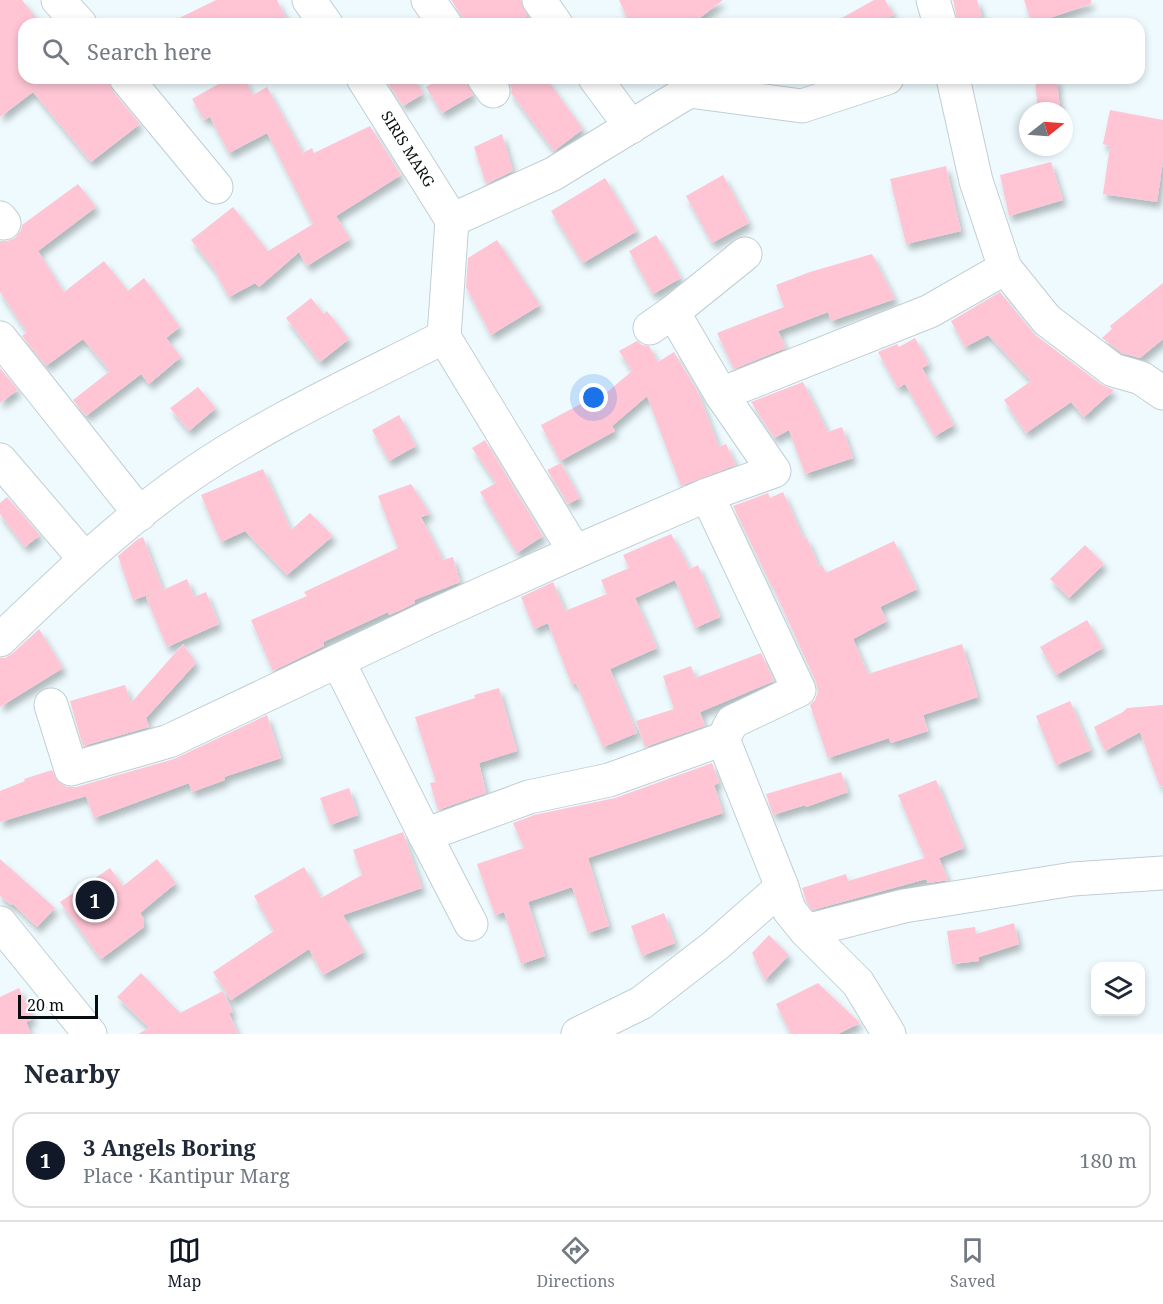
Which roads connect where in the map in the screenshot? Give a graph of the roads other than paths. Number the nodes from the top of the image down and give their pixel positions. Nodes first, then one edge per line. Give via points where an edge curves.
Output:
1 (58, 0) edge
2 (309, 0) edge
3 (428, 0) edge
4 (539, 0) edge
5 (933, 0) edge
6 (74, 18) edge
7 (322, 18) edge
8 (441, 18) edge
9 (552, 18) edge
10 (938, 18) edge
11 (131, 84) edge
12 (367, 84) edge
13 (599, 84) edge
14 (870, 84) edge
15 (954, 84) edge
16 (631, 127) junction
17 (216, 187) dead end
18 (452, 220) junction
19 (746, 254) dead end
20 (1005, 268) junction
21 (444, 337) junction
22 (0, 338) edge
23 (1156, 377) edge
24 (721, 394) junction
25 (0, 460) edge
26 (707, 495) junction
27 (140, 514) junction
28 (575, 552) junction
29 (84, 558) junction
30 (0, 640) edge
31 (338, 661) junction
32 (51, 705) dead end
33 (723, 739) junction
34 (425, 835) junction
35 (1163, 873) edge
36 (782, 887) junction
37 (0, 923) edge
38 (471, 924) dead end
39 (806, 931) junction
40 (90, 1034) edge
41 (578, 1034) edge
42 (889, 1034) edge

1 - 6 street
2 - 7 street
3 - 8 street
4 - 9 street
5 - 10 street
11 - 17 street
12 - 18 street, SIRIS MARG
13 - 16 street
14 - 16 street via 802,106 689,91
15 - 20 street via 976,182
16 - 18 street via 553,174
18 - 21 street
19 - 24 street via 661,320
20 - 23 street via 1047,320 1113,370
20 - 24 street via 930,310
21 - 27 street via 277,421 189,476
21 - 28 street
22 - 27 street
24 - 26 street via 774,471
25 - 29 street
26 - 28 street
26 - 33 street via 799,690 732,722
27 - 29 street
28 - 31 street
29 - 30 street
31 - 32 street via 170,741 71,769
31 - 34 street
33 - 34 street via 609,780 529,797
33 - 36 street
34 - 38 street
35 - 39 street via 1073,879 904,906
36 - 39 street via 789,910
36 - 41 street via 641,1004
37 - 40 street
39 - 42 street via 858,983

